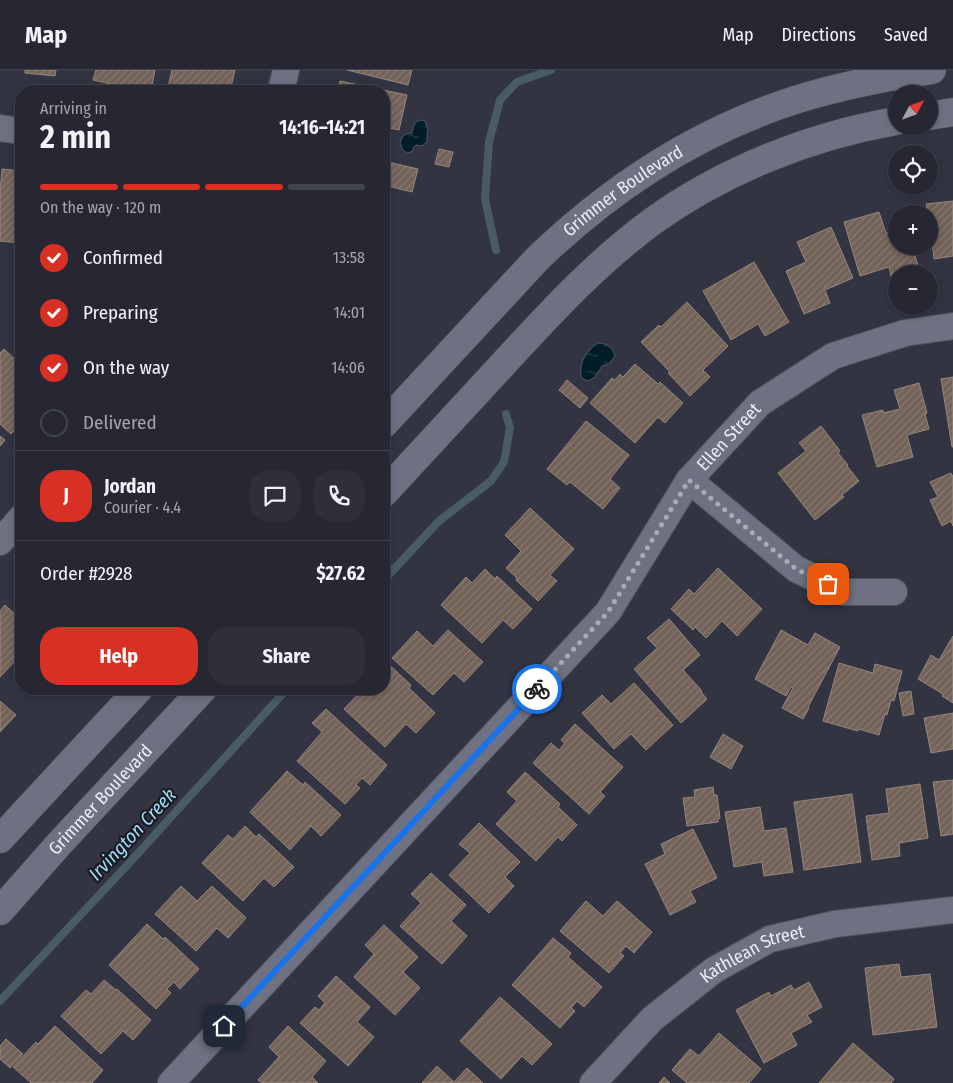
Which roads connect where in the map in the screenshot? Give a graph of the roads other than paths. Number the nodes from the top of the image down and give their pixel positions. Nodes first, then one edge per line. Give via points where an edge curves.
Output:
1 (286, 70) edge
2 (932, 70) edge
3 (282, 85) edge
4 (953, 112) edge
5 (938, 114) edge
6 (888, 123) edge
7 (0, 128) edge
8 (15, 130) edge
9 (953, 326) edge
10 (390, 418) edge
11 (689, 480) junction
12 (390, 487) edge
13 (15, 525) edge
14 (0, 542) edge
15 (894, 592) dead end
16 (133, 695) edge
17 (197, 695) edge
18 (0, 839) edge
19 (953, 910) edge
20 (0, 911) edge
21 (171, 1083) edge
22 (593, 1083) edge

1 - 3 street
2 - 10 main road, Grimmer Boulevard via 794,100 716,132 646,172 578,221 544,252
4 - 5 main road
6 - 12 main road via 778,154 726,177 654,220 602,262 555,308
7 - 8 street
9 - 11 street, Ellen Street via 905,334 834,356 760,403
11 - 15 street via 796,569 844,592
11 - 21 street, Ellen Street via 608,612
13 - 14 street
16 - 18 main road
17 - 20 main road, Grimmer Boulevard
19 - 22 street, Kathlean Street via 835,924 770,939 714,970 652,1019

